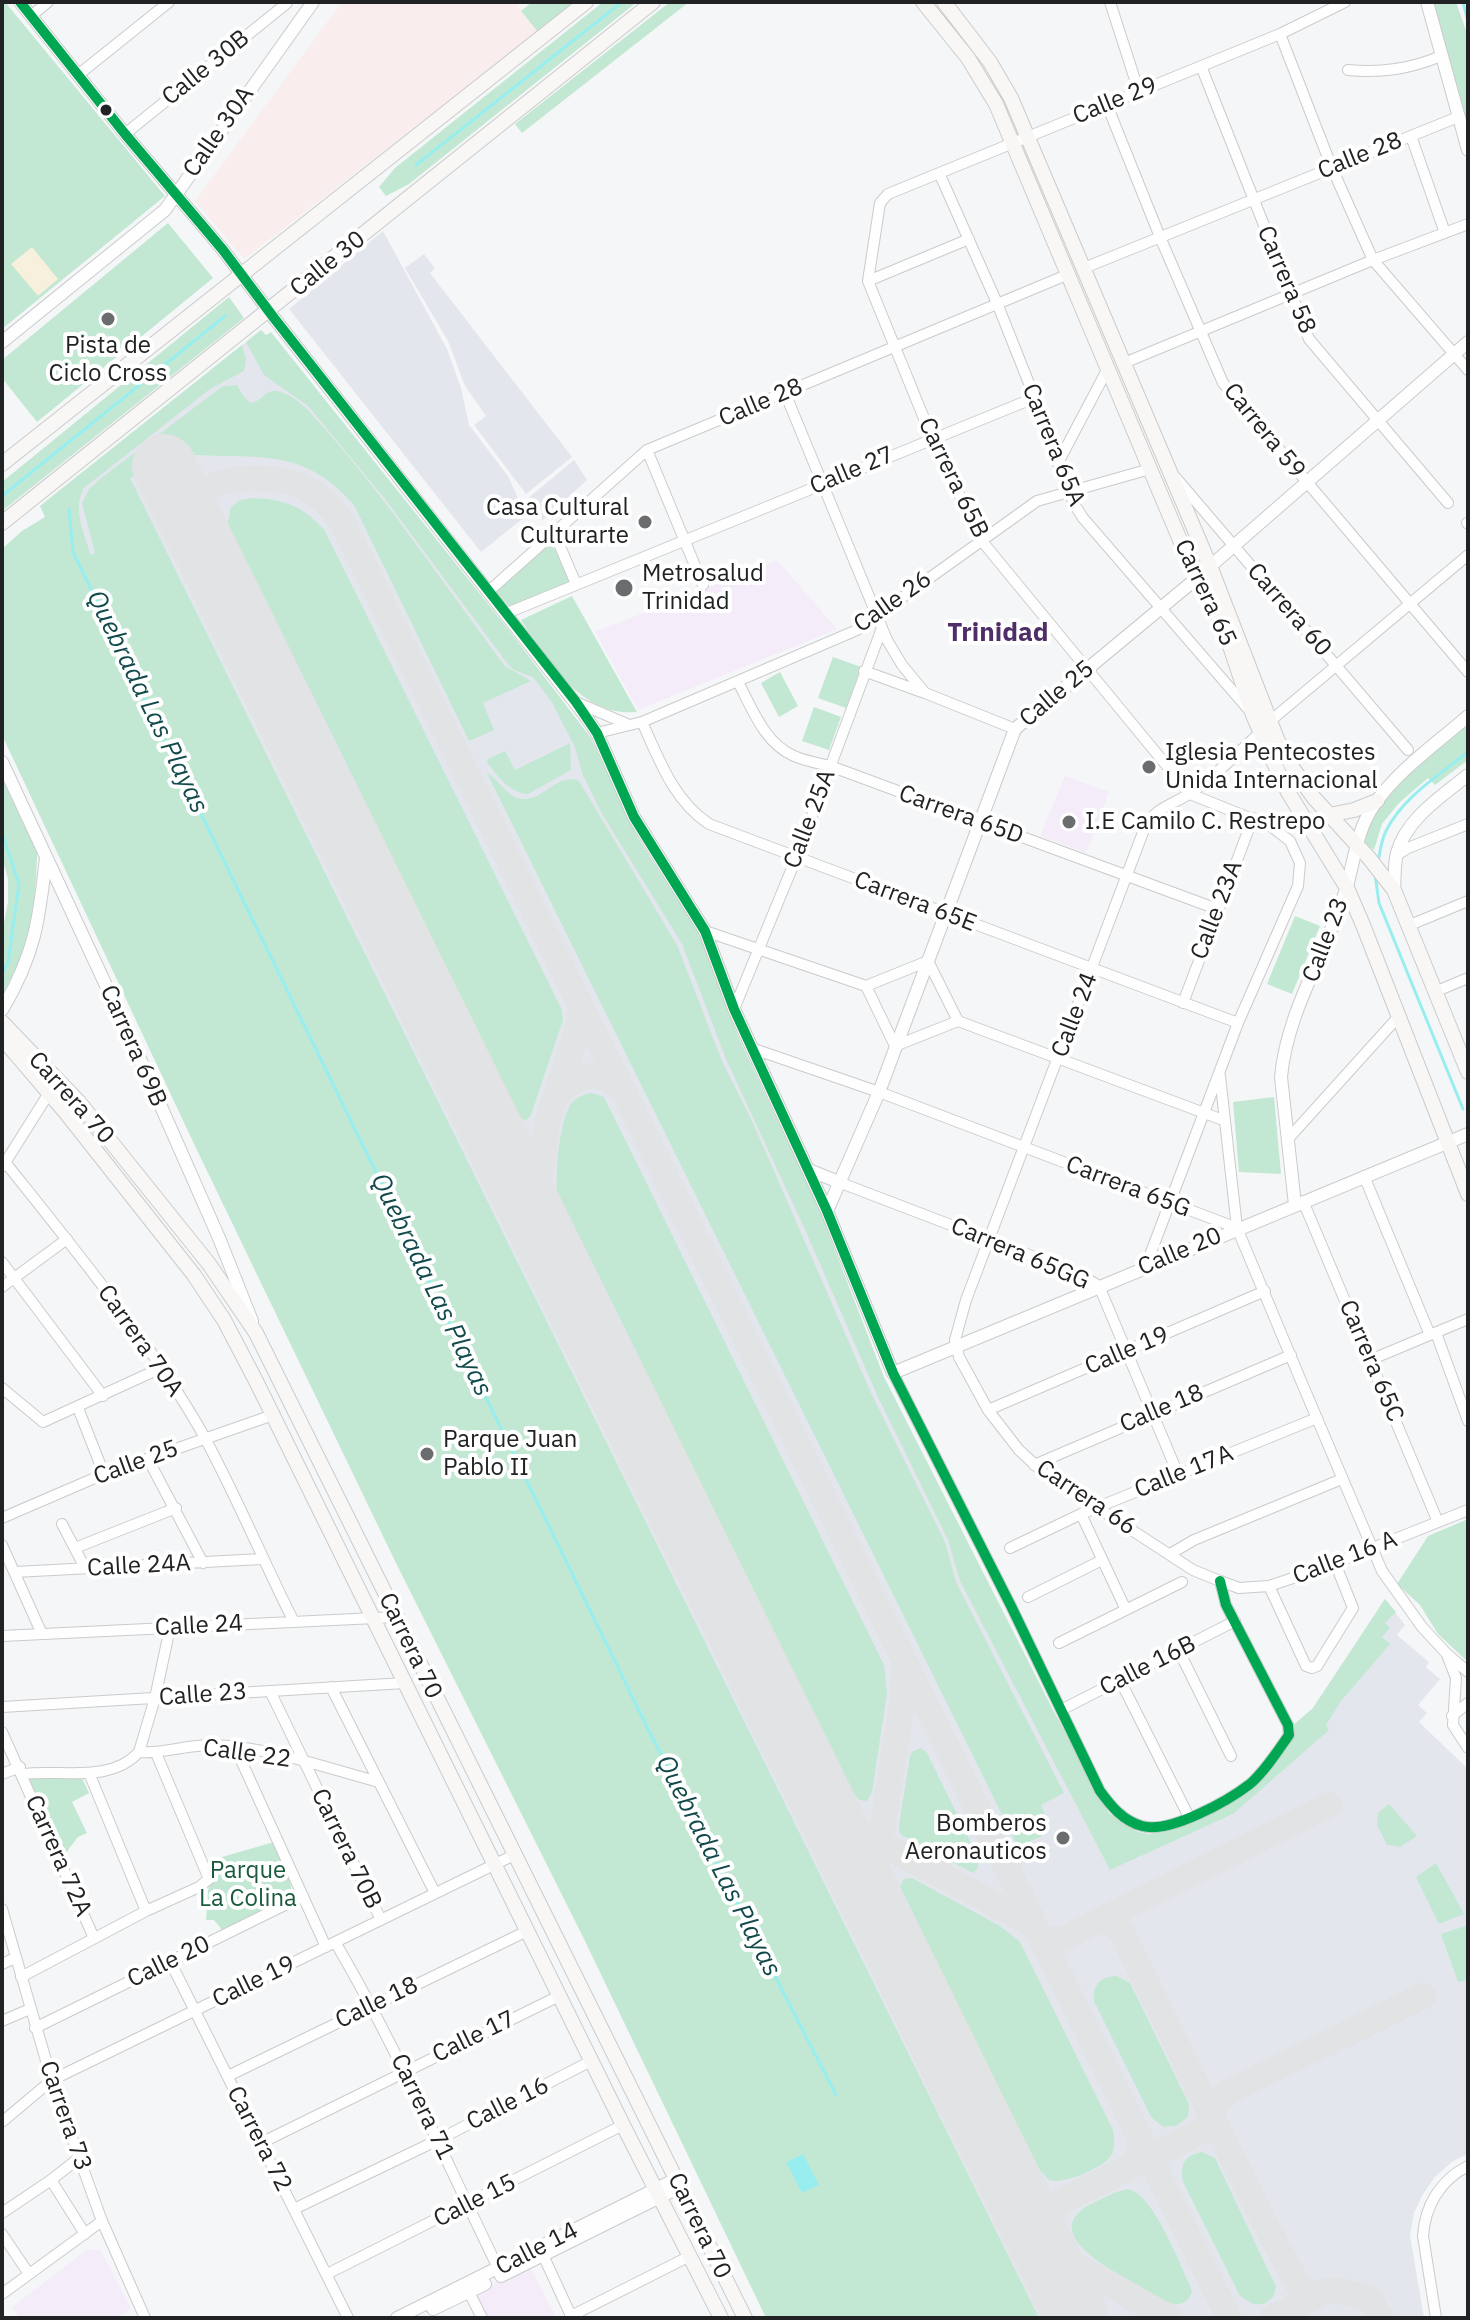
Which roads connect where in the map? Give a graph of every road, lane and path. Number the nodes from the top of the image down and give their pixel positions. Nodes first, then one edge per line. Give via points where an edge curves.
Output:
1 (20, 2) edge
2 (48, 2) edge
3 (169, 2) edge
4 (286, 2) edge
5 (313, 2) edge
6 (586, 2) edge
7 (653, 2) edge
8 (923, 2) edge
9 (944, 2) edge
10 (1110, 2) edge
11 (1345, 2) edge
12 (1427, 2) edge
13 (31, 16) junction
14 (302, 17) junction
15 (1280, 34) junction
16 (1441, 56) junction
17 (1201, 66) junction
18 (1348, 70) dead end
19 (78, 75) junction
20 (1139, 92) junction
21 (1107, 105) junction
22 (1458, 117) junction
23 (125, 134) junction
24 (1411, 136) junction
25 (1021, 140) junction
26 (1468, 150) edge
27 (1332, 168) junction
28 (940, 175) junction
29 (176, 194) junction
30 (1252, 199) junction
31 (1468, 224) edge
32 (1445, 233) junction
33 (1160, 237) junction
34 (969, 239) junction
35 (1373, 260) junction
36 (1084, 268) junction
37 (240, 274) junction
38 (1069, 274) junction
39 (868, 281) junction
40 (1290, 295) junction
41 (997, 303) junction
42 (268, 312) junction
43 (1200, 331) junction
44 (2, 342) edge
45 (1468, 342) edge
46 (894, 347) junction
47 (1454, 354) junction
48 (1124, 363) junction
49 (1108, 368) junction
50 (1468, 370) edge
51 (785, 393) junction
52 (1034, 398) junction
53 (1378, 422) junction
54 (932, 438) junction
55 (647, 450) junction
56 (1058, 463) junction
57 (3, 464) edge
58 (1150, 469) junction
59 (1169, 470) junction
60 (1307, 483) junction
61 (823, 484) junction
62 (1069, 491) junction
63 (1448, 503) dead end
64 (8, 519) edge
65 (2, 530) edge
66 (554, 532) junction
67 (981, 540) junction
68 (684, 542) junction
69 (1234, 545) junction
70 (1468, 555) edge
71 (1210, 566) junction
72 (1196, 578) junction
73 (576, 584) junction
74 (703, 585) dead end
75 (489, 591) junction
76 (1410, 603) junction
77 (1161, 607) junction
78 (507, 613) junction
79 (880, 622) junction
80 (1336, 665) junction
81 (1088, 668) junction
82 (864, 671) junction
83 (1468, 672) edge
84 (738, 682) junction
85 (925, 693) junction
86 (576, 702) junction
87 (1253, 715) junction
88 (1468, 716) edge
89 (642, 722) junction
90 (627, 724) junction
91 (1265, 727) junction
92 (1015, 729) junction
93 (597, 733) junction
94 (1408, 750) dead end
95 (2, 762) edge
96 (830, 766) junction
97 (1468, 775) edge
98 (1190, 794) junction
99 (1377, 801) junction
100 (1329, 815) junction
101 (1253, 818) junction
102 (979, 822) junction
103 (1468, 824) edge
104 (1356, 843) junction
105 (47, 855) junction
106 (1397, 855) junction
107 (797, 856) junction
108 (1126, 876) junction
109 (1390, 884) junction
110 (1347, 888) junction
111 (1468, 901) edge
112 (1217, 909) junction
113 (946, 914) junction
114 (1410, 925) junction
115 (705, 931) junction
116 (760, 949) junction
117 (928, 961) junction
118 (1093, 969) junction
119 (1468, 978) edge
120 (866, 986) junction
121 (1437, 991) junction
122 (1183, 1003) junction
123 (734, 1009) junction
124 (2, 1010) edge
125 (1399, 1016) junction
126 (958, 1021) junction
127 (2, 1022) edge
128 (1238, 1023) junction
129 (2, 1038) edge
130 (895, 1046) junction
131 (751, 1048) junction
132 (1465, 1055) edge
133 (1058, 1058) junction
134 (1219, 1071) junction
135 (1468, 1072) edge
136 (879, 1092) junction
137 (49, 1093) junction
138 (1205, 1114) junction
139 (1223, 1120) junction
140 (1468, 1134) edge
141 (1288, 1139) junction
142 (1446, 1142) junction
143 (1025, 1148) junction
144 (4, 1164) edge
145 (809, 1170) junction
146 (1364, 1176) junction
147 (841, 1183) junction
148 (1468, 1194) edge
149 (1170, 1203) junction
150 (1299, 1203) junction
151 (827, 1211) junction
152 (1237, 1228) junction
153 (67, 1239) junction
154 (991, 1240) junction
155 (2, 1262) edge
156 (1145, 1268) junction
157 (13, 1278) junction
158 (1099, 1286) junction
159 (2, 1287) edge
160 (1265, 1291) junction
161 (1468, 1319) edge
162 (256, 1333) junction
163 (1433, 1334) junction
164 (955, 1346) junction
165 (1125, 1351) junction
166 (1291, 1355) junction
167 (1370, 1360) junction
168 (161, 1368) junction
169 (893, 1373) junction
170 (2, 1388) edge
171 (103, 1396) junction
172 (78, 1408) junction
173 (988, 1410) junction
174 (1152, 1413) junction
175 (273, 1415) junction
176 (1317, 1418) junction
177 (1468, 1421) edge
178 (204, 1438) junction
179 (148, 1459) junction
180 (1034, 1465) junction
181 (104, 1474) junction
182 (1178, 1474) junction
183 (1342, 1479) junction
184 (1097, 1507) junction
185 (176, 1508) junction
186 (1468, 1510) edge
187 (1081, 1514) junction
188 (2, 1518) edge
189 (1438, 1522) junction
190 (62, 1524) dead end
191 (2, 1545) edge
192 (75, 1548) junction
193 (1010, 1548) dead end
194 (1371, 1548) junction
195 (1170, 1554) junction
196 (262, 1559) junction
197 (1102, 1560) junction
198 (203, 1563) junction
199 (1335, 1563) junction
200 (85, 1568) junction
201 (15, 1572) junction
202 (1220, 1581) junction
203 (1182, 1582) dead end
204 (1269, 1586) junction
205 (1028, 1597) dead end
206 (1126, 1610) junction
207 (396, 1617) junction
208 (373, 1618) junction
209 (1235, 1621) junction
210 (294, 1622) junction
211 (170, 1628) junction
212 (42, 1634) junction
213 (2, 1636) edge
214 (1059, 1643) dead end
215 (1179, 1651) junction
216 (1446, 1653) junction
217 (1468, 1672) edge
218 (1120, 1680) junction
219 (405, 1683) junction
220 (331, 1687) junction
221 (270, 1691) junction
222 (155, 1698) junction
223 (1468, 1703) edge
224 (2, 1707) edge
225 (1061, 1710) junction
226 (1452, 1716) junction
227 (2, 1732) edge
228 (235, 1747) junction
229 (1468, 1748) edge
230 (139, 1752) junction
231 (156, 1753) junction
232 (1231, 1756) dead end
233 (305, 1763) junction
234 (21, 1770) junction
235 (89, 1773) junction
236 (2, 1774) edge
237 (379, 1782) junction
238 (1189, 1817) junction
239 (514, 1855) junction
240 (494, 1864) junction
241 (435, 1893) junction
242 (303, 1896) junction
243 (2, 1909) edge
244 (146, 1911) junction
245 (381, 1920) junction
246 (527, 1931) junction
247 (94, 1938) junction
248 (330, 1944) junction
249 (15, 1958) junction
250 (170, 1961) junction
251 (2, 1964) edge
252 (21, 1977) junction
253 (559, 1996) junction
254 (372, 2005) junction
255 (30, 2009) junction
256 (195, 2011) junction
257 (2, 2021) edge
258 (35, 2028) junction
259 (591, 2061) junction
260 (406, 2070) junction
261 (228, 2076) junction
262 (52, 2080) junction
263 (2, 2122) edge
264 (623, 2125) junction
265 (438, 2140) junction
266 (261, 2143) junction
267 (79, 2158) junction
268 (1468, 2166) edge
269 (51, 2180) junction
270 (678, 2183) junction
271 (658, 2194) junction
272 (469, 2204) junction
273 (294, 2209) junction
274 (2, 2213) edge
275 (102, 2221) junction
276 (2, 2234) edge
277 (85, 2234) junction
278 (543, 2255) junction
279 (690, 2256) junction
280 (500, 2272) junction
281 (29, 2274) junction
282 (327, 2274) junction
283 (469, 2292) junction
284 (2, 2294) edge
285 (572, 2317) edge
286 (145, 2318) edge
287 (348, 2318) edge
288 (397, 2318) edge
289 (416, 2318) edge
290 (482, 2318) edge
291 (721, 2318) edge
292 (745, 2318) edge
293 (1436, 2318) edge

1 - 13 street
2 - 13 street
3 - 19 street
4 - 14 street
4 - 23 street, Calle 30B
5 - 14 street, Calle 30A
6 - 37 main road, Calle 30
7 - 42 main road, Calle 30
8 - 25 main road, Carrera 65 via 983,79
9 - 25 main road, Carrera 65 via 1011,98
10 - 20 street
11 - 15 street, Calle 29
12 - 16 street
13 - 19 street
14 - 29 street, Calle 30A
15 - 17 street, Calle 29
15 - 27 street
16 - 18 street via 1405,69
16 - 22 street
17 - 20 street, Calle 29
17 - 30 street, Carrera 58
19 - 23 street
20 - 21 street, Calle 29
21 - 25 street, Calle 29
21 - 33 street, Carrera 59
22 - 24 street, Calle 28
22 - 26 street
23 - 29 street
24 - 27 street, Calle 28
24 - 32 street
25 - 28 street, Calle 29
25 - 36 main road, Carrera 65
25 - 38 main road, Carrera 65
27 - 30 street, Calle 28
27 - 35 street
28 - 34 street, Carrera 65A
28 - 39 street, Calle 29 via 884,197
29 - 37 street
29 - 44 street, Calle 30A via 153,221
30 - 33 street, Calle 28
30 - 40 street, Carrera 58
31 - 32 street
32 - 35 street
33 - 36 street, Calle 28
33 - 43 street, Carrera 59
34 - 39 street
34 - 41 street, Carrera 65A
35 - 40 street
35 - 47 street
36 - 48 main road, Carrera 65
37 - 42 street
37 - 57 main road, Calle 30
38 - 41 street, Calle 28
38 - 49 main road, Carrera 65
39 - 46 street, Carrera 65B
40 - 43 street
40 - 53 street, Carrera 58 via 1313,346
41 - 46 street, Calle 28
41 - 52 street, Carrera 65A
42 - 64 main road, Calle 30
42 - 75 street
43 - 48 street
43 - 60 street, Carrera 59 via 1223,383
45 - 47 street, Calle 25
46 - 51 street, Calle 28
46 - 54 street, Carrera 65B
47 - 50 street
47 - 53 street, Calle 25
48 - 59 main road, Carrera 65
49 - 56 street
49 - 58 main road, Carrera 65
51 - 55 street, Calle 28
51 - 61 street
52 - 54 street, Calle 27
52 - 56 street, Carrera 65A
53 - 60 street, Calle 25
53 - 63 street, Carrera 58
54 - 61 street, Calle 27
54 - 67 street, Carrera 65B
55 - 66 street, Calle 28
55 - 68 street
56 - 62 street, Carrera 65A
58 - 62 street, Calle 26
58 - 72 main road, Carrera 65
59 - 69 street, Carrera 60
59 - 71 main road, Carrera 65
60 - 69 street, Calle 25
60 - 76 street, Carrera 59
61 - 68 street, Calle 27
61 - 79 street
62 - 67 street, Calle 26 via 1037,501
62 - 77 street, Carrera 65A via 1083,518
64 - 65 street
66 - 73 street
66 - 75 street, Calle 28
67 - 79 street, Calle 26
67 - 81 street, Carrera 65B
68 - 73 street, Calle 27
68 - 74 street
69 - 71 street, Calle 25
69 - 80 street, Carrera 60
70 - 76 street, Calle 24
71 - 72 street, Calle 25
71 - 91 main road, Carrera 65
72 - 77 street, Calle 25
72 - 87 main road, Carrera 65 via 1222,622
73 - 78 street, Calle 27
75 - 78 street
76 - 80 street, Calle 24
76 - 83 street, Carrera 59
77 - 81 street, Calle 25
77 - 87 street, Carrera 65A
78 - 86 street
79 - 82 street, Calle 25A
79 - 84 street, Calle 26
79 - 85 street via 902,665
80 - 91 street, Calle 24
80 - 94 street, Carrera 60
81 - 92 street, Calle 25
81 - 98 street, Carrera 65B
82 - 85 street
82 - 96 street, Calle 25A
84 - 89 street, Calle 26
84 - 96 street, Carrera 65D via 772,740 794,756
85 - 92 street
86 - 90 street
86 - 93 street
87 - 91 main road, Carrera 65
88 - 99 street, Calle 23
89 - 90 street, Calle 26
89 - 107 street, Carrera 65E via 672,784 696,815 726,832
90 - 93 street, Calle 26
91 - 98 street, Calle 24
91 - 100 main road, Carrera 65
91 - 110 main road, Carrera 65 via 1288,792
92 - 102 street, Calle 25
93 - 115 street via 634,817
95 - 105 street, Carrera 69B
96 - 102 street, Carrera 65D
96 - 107 street, Calle 25A
97 - 106 street via 1420,815
98 - 101 street
98 - 108 street, Calle 24 via 1150,817
99 - 100 main road
99 - 104 street, Calle 23
100 - 104 main road, Carrera 65
101 - 112 street, Calle 23A
101 - 128 street, Calle 23 via 1295,848 1300,863 1298,886
102 - 108 street, Carrera 65D
102 - 113 street, Calle 25
103 - 106 street
104 - 109 main road, Carrera 65
104 - 110 street, Calle 23
105 - 124 street via 35,937
105 - 162 street, Carrera 69B via 213,1223
106 - 109 street
107 - 113 street, Carrera 65E
107 - 116 street, Calle 25A
108 - 112 street, Carrera 65D
108 - 118 street, Calle 24
109 - 114 main road, Carrera 65
110 - 125 main road, Carrera 65
110 - 141 street, Calle 23 via 1283,1060
111 - 114 street
112 - 122 street, Calle 23A
113 - 117 street, Calle 25
113 - 118 street, Carrera 65E
114 - 121 main road, Carrera 65
115 - 116 street
115 - 123 street
116 - 120 street
116 - 123 street, Calle 25A
117 - 120 street
117 - 126 street
117 - 130 street, Calle 25
118 - 122 street, Carrera 65E
118 - 133 street, Calle 24
119 - 121 street
120 - 130 street
121 - 132 main road, Carrera 65
122 - 128 street, Carrera 65E
123 - 131 street
125 - 141 street
125 - 142 main road, Carrera 65
126 - 130 street
126 - 133 street
127 - 162 main road, Carrera 70 via 79,1102 209,1264
128 - 134 street, Calle 23
129 - 137 main road, Carrera 70
130 - 136 street, Calle 25
131 - 136 street, Carrera 65G
131 - 145 street
132 - 135 main road, Carrera 65
133 - 138 street
133 - 143 street, Calle 24
134 - 138 street, Calle 23
134 - 139 street
136 - 143 street, Carrera 65G
136 - 147 street, Calle 25
137 - 144 street
137 - 175 main road, Carrera 70 via 194,1275 224,1320
138 - 139 street
138 - 149 street, Calle 23
139 - 152 street
140 - 142 street, Calle 20
141 - 150 street, Calle 23
142 - 146 street, Calle 20
142 - 148 main road, Carrera 65
143 - 149 street, Carrera 65G
143 - 154 street, Calle 24
144 - 153 street, Carrera 70A
145 - 147 street
145 - 151 street
146 - 150 street, Calle 20
146 - 163 street
147 - 151 street, Calle 25
147 - 154 street, Carrera 65GG
149 - 152 street, Carrera 65G
149 - 156 street, Calle 23
150 - 152 street, Calle 20
150 - 167 street, Carrera 65C
151 - 169 street
152 - 156 street, Calle 20
152 - 160 street
153 - 157 street
153 - 168 street, Carrera 70A
154 - 158 street, Carrera 65GG
154 - 164 street, Calle 24 via 966,1300
155 - 157 street
156 - 158 street, Calle 20
157 - 159 street
157 - 171 street
158 - 164 street, Calle 20
158 - 165 street, Carrera 65GG
160 - 165 street, Calle 19
160 - 166 street
161 - 163 street
162 - 207 main road, Carrera 70
163 - 167 street
163 - 177 street
164 - 169 street, Calle 20
164 - 173 street, Carrera 66
165 - 173 street, Calle 19
165 - 174 street, Carrera 65GG
166 - 174 street, Calle 18
166 - 176 street
167 - 189 street, Carrera 65C
168 - 171 street
168 - 178 street, Carrera 70A
169 - 225 street
170 - 172 street via 43,1422
171 - 172 street
172 - 181 street
173 - 180 street, Carrera 66
174 - 180 street, Calle 18
174 - 182 street, Carrera 65GG
175 - 178 street, Calle 25
175 - 208 main road, Carrera 70
176 - 182 street, Calle 17A
176 - 183 street
178 - 179 street, Calle 25
178 - 196 street, Carrera 70A
179 - 181 street, Calle 25
179 - 185 street
180 - 184 street, Carrera 66
181 - 188 street, Calle 25
182 - 184 street, Calle 17A
183 - 194 street
183 - 195 street
184 - 187 street, Calle 17A
184 - 195 street, Carrera 66
185 - 192 street
185 - 198 street
186 - 189 street, Calle 16 A
187 - 193 street, Calle 17A
187 - 197 street
189 - 194 street, Calle 16 A
190 - 192 street
191 - 201 street
192 - 200 street
194 - 199 street, Calle 16 A
194 - 216 street via 1400,1598
195 - 202 street, Carrera 66
196 - 198 street, Calle 24A
196 - 210 street, Carrera 70A
197 - 205 street
197 - 206 street
198 - 200 street, Calle 24A
199 - 204 street, Calle 16 A
199 - 204 street via 1351,1613 1312,1668 1306,1666
200 - 201 street, Calle 24A
201 - 212 street
202 - 204 street, Calle 16 A via 1239,1588
202 - 209 street
203 - 206 street
206 - 214 street
207 - 208 street, Calle 24
207 - 239 main road, Carrera 70
208 - 210 street, Calle 24
208 - 219 main road, Carrera 70
209 - 215 street, Calle 16B
209 - 238 street via 1289,1735 1250,1783
210 - 211 street, Calle 24
211 - 212 street, Calle 24
211 - 222 street
212 - 213 street, Calle 24
215 - 218 street, Calle 16B
215 - 232 street
216 - 217 street
216 - 226 street via 1456,1678
218 - 225 street, Calle 16B
218 - 238 street
219 - 220 street, Calle 23
219 - 240 main road, Carrera 70
220 - 221 street, Calle 23
220 - 237 street
221 - 222 street, Calle 23
221 - 233 street, Carrera 70B
222 - 224 street, Calle 23
222 - 230 street
223 - 226 street
225 - 238 street via 1115,1811 1141,1826 1158,1827
226 - 229 street
227 - 234 street, Carrera 72A
228 - 231 street, Calle 22
228 - 233 street, Calle 22
228 - 242 street, Carrera 71
230 - 231 street, Calle 22
230 - 235 street, Calle 22 via 125,1764
231 - 244 street via 209,1876 207,1883
233 - 237 street, Calle 22
233 - 245 street, Carrera 70B
234 - 235 street, Calle 22
234 - 236 street, Calle 22
234 - 247 street, Carrera 72A
235 - 244 street
237 - 241 street
239 - 240 street, Calle 19
239 - 270 main road, Carrera 70
240 - 241 street, Calle 19
240 - 246 main road, Carrera 70
241 - 245 street, Calle 19
242 - 248 street, Carrera 71
242 - 250 street, Calle 20
243 - 249 street, Carrera 73
244 - 247 street
245 - 248 street, Calle 19
246 - 253 main road, Carrera 70
246 - 254 street, Calle 18
247 - 252 street
248 - 254 street, Carrera 71
248 - 256 street, Calle 19
249 - 251 street
249 - 252 street, Carrera 73
250 - 256 street, Carrera 72
250 - 258 street, Calle 20
252 - 255 street, Carrera 73
253 - 259 main road, Carrera 70
253 - 260 street, Calle 17
254 - 260 street, Carrera 71
254 - 261 street, Calle 18
255 - 257 street
255 - 258 street, Carrera 73
256 - 261 street, Carrera 72
256 - 262 street, Calle 19
258 - 262 street, Carrera 73
259 - 264 main road, Carrera 70
259 - 265 street, Calle 16
260 - 265 street, Carrera 71
260 - 266 street, Calle 17
261 - 266 street, Carrera 72
262 - 263 street, Calle 19
262 - 267 street, Carrera 73
264 - 271 main road, Carrera 70
264 - 272 street, Calle 15
265 - 272 street, Carrera 71
265 - 273 street, Calle 16
266 - 273 street, Carrera 72
267 - 269 street
267 - 275 street, Carrera 73
268 - 293 street via 1437,2192 1427,2211 1423,2236
269 - 274 street
269 - 277 street
270 - 271 street, Calle 14
270 - 292 main road, Carrera 70
271 - 278 street, Calle 14
271 - 279 main road, Carrera 70
271 - 280 street, Calle 14
272 - 280 street, Carrera 71
272 - 282 street, Calle 15
273 - 282 street, Carrera 72
275 - 277 street
275 - 286 street, Carrera 73
276 - 281 street
277 - 281 street
278 - 280 street, Calle 14
278 - 285 street
279 - 285 street
279 - 291 main road, Carrera 70
280 - 283 street, Calle 14
280 - 288 street, Calle 14
281 - 284 street
282 - 287 street, Carrera 72
283 - 289 street, Calle 14
283 - 290 street

